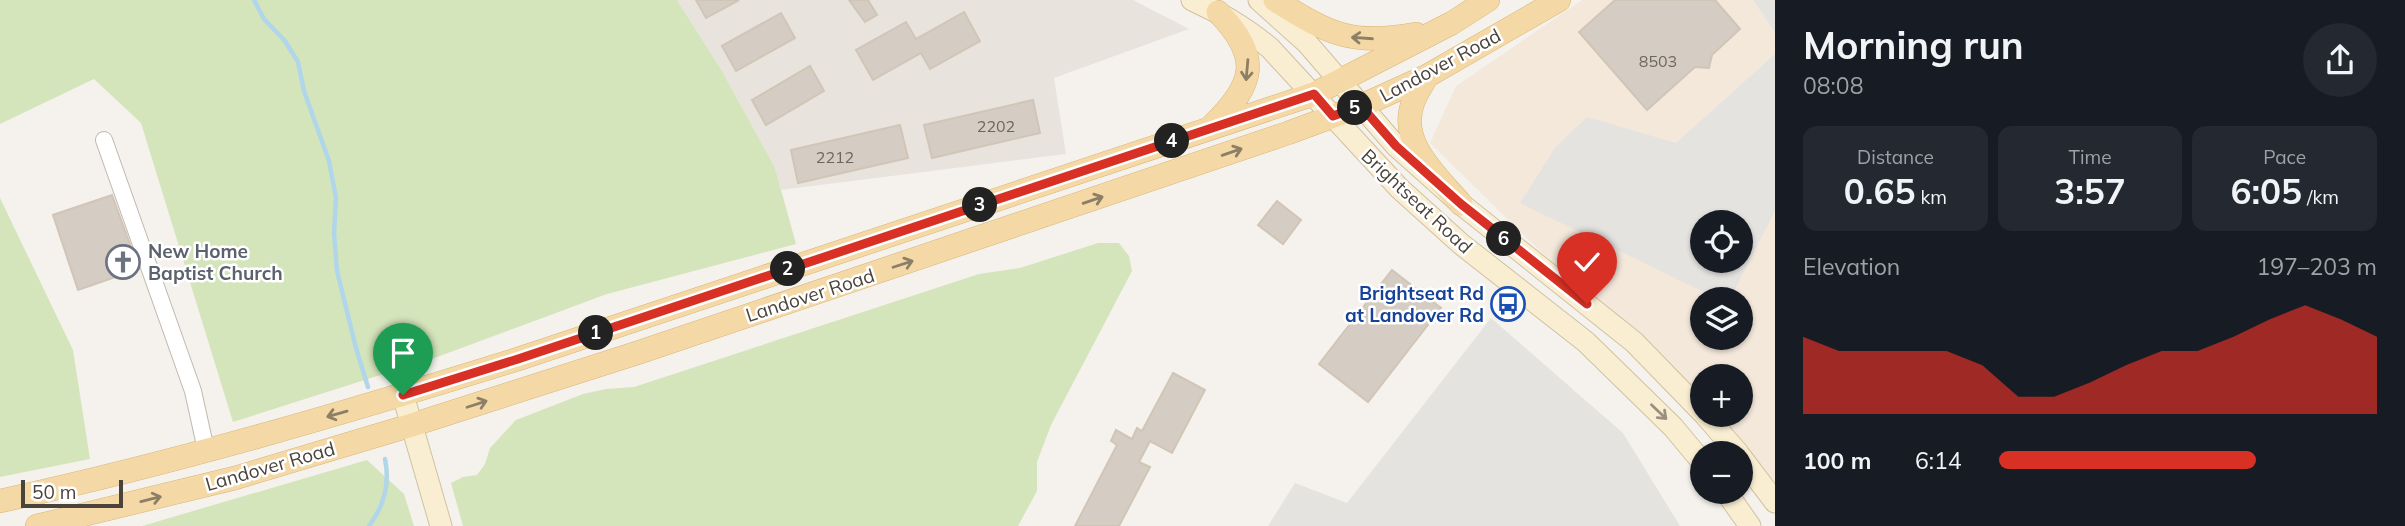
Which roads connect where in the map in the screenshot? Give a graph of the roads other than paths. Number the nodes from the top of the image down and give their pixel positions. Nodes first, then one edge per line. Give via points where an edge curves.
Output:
1 (1192, 0) edge
2 (1258, 0) edge
3 (1275, 0) edge
4 (1488, 0) edge
5 (1559, 0) edge
6 (1218, 12) junction
7 (1452, 23) junction
8 (1427, 76) junction
9 (1339, 81) junction
10 (1314, 94) junction
11 (1361, 106) junction
12 (1333, 116) junction
13 (1210, 128) junction
14 (104, 140) dead end
15 (1461, 204) junction
16 (403, 395) junction
17 (1690, 400) edge
18 (412, 425) junction
19 (1715, 427) edge
20 (1728, 441) edge
21 (1690, 447) edge
22 (206, 450) junction
23 (1753, 472) edge
24 (0, 500) edge
25 (1775, 502) edge
26 (1734, 504) edge
27 (37, 526) edge
28 (441, 526) edge
29 (1750, 526) edge

1 - 6 main road, Brightseat Road
2 - 9 main road, Brightseat Road via 1307,43
7 -> 3 main road via 1407,36 1362,40 1329,31
4 - 7 main road, Landover Road
5 - 8 main road, Landover Road
6 - 10 main road, Brightseat Road via 1270,48
6 -> 13 main road via 1244,44 1247,78 1237,100
7 - 9 main road, Landover Road
8 - 11 main road, Landover Road
8 - 15 main road via 1410,112 1412,138 1419,154
9 - 10 main road, Landover Road
9 - 11 main road, Brightseat Road
10 - 12 main road, Brightseat Road
10 - 13 main road, Landover Road
11 - 12 main road, Landover Road
11 - 15 main road, Brightseat Road via 1396,146
18 -> 12 main road, Landover Road
12 -> 21 main road, Brightseat Road via 1410,198 1586,342
13 - 16 main road, Landover Road
14 - 22 street via 193,391
15 - 17 main road, Brightseat Road via 1634,342
16 - 18 main road
16 -> 22 main road, Landover Road
27 -> 18 main road, Landover Road via 235,478
18 - 28 main road
19 - 20 main road, Brightseat Road
22 - 24 main road, Landover Road
23 - 25 main road, Brightseat Road
26 - 29 main road

